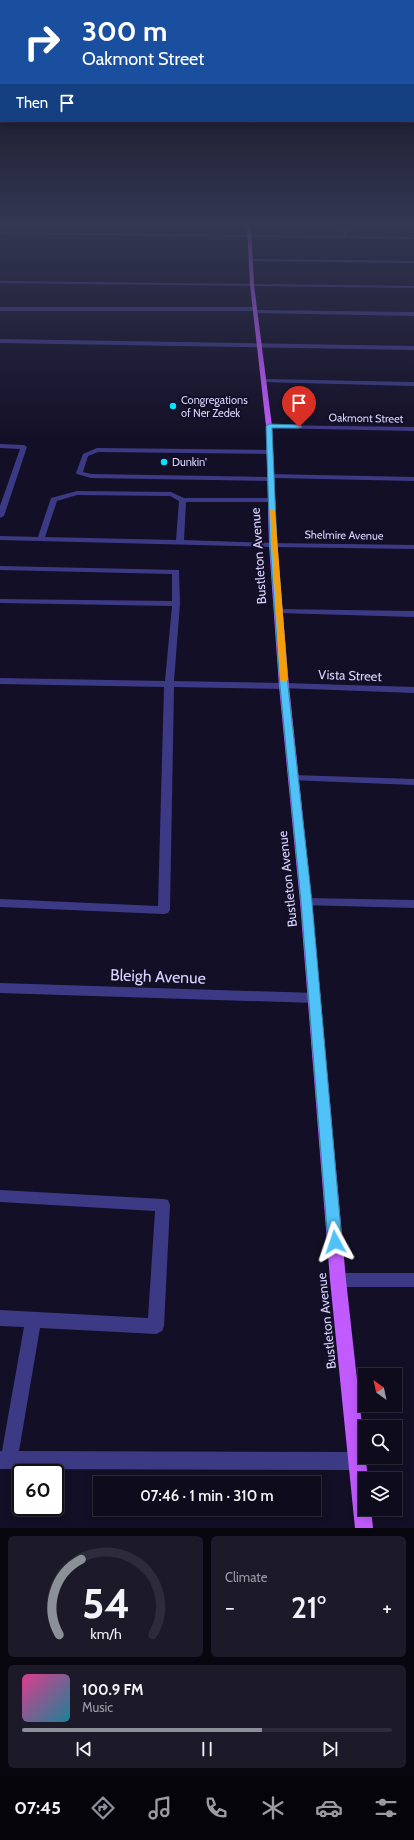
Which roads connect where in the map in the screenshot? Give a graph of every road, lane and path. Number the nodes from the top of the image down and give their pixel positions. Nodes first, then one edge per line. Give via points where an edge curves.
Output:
1 (253, 297) edge
2 (0, 309) edge
3 (255, 310) junction
4 (414, 314) edge
5 (0, 342) edge
6 (260, 346) junction
7 (414, 348) edge
8 (264, 382) junction
9 (414, 384) edge
10 (269, 426) junction
11 (414, 428) edge
12 (0, 446) edge
13 (270, 452) junction
14 (271, 477) junction
15 (414, 479) edge
16 (183, 500) junction
17 (272, 500) junction
18 (0, 516) edge
19 (0, 538) edge
20 (41, 539) junction
21 (180, 542) junction
22 (273, 545) junction
23 (414, 547) edge
24 (0, 568) edge
25 (0, 601) edge
26 (176, 604) junction
27 (278, 611) junction
28 (414, 614) edge
29 (0, 682) edge
30 (169, 684) junction
31 (284, 686) junction
32 (414, 690) edge
33 (293, 778) junction
34 (414, 782) edge
35 (306, 902) junction
36 (0, 903) edge
37 (414, 904) edge
38 (0, 988) edge
39 (315, 998) junction
40 (0, 1196) edge
41 (338, 1280) junction
42 (414, 1280) edge
43 (0, 1318) edge
44 (33, 1320) junction
45 (4, 1460) edge
46 (358, 1460) joint
47 (358, 1464) edge
48 (364, 1528) edge

1 - 3 main road, Bustleton Avenue
2 - 3 street
3 - 4 street
3 - 6 main road, Bustleton Avenue
5 - 6 street
6 - 7 street
6 - 8 main road, Bustleton Avenue
8 - 9 street
8 - 10 main road, Bustleton Avenue
10 - 11 street, Oakmont Street
10 - 13 main road, Bustleton Avenue
12 - 18 street via 24,447
13 - 14 main road, Bustleton Avenue
13 - 14 street via 97,450 85,455 79,473 91,476
14 - 15 street
14 - 17 main road, Bustleton Avenue
16 - 17 street
16 - 20 street via 171,494 77,493 54,500
16 - 21 street
17 - 22 main road, Bustleton Avenue
19 - 20 street, Shelmire Avenue
20 - 21 street, Shelmire Avenue
21 - 22 street, Shelmire Avenue
22 - 23 street, Shelmire Avenue
22 - 27 main road, Bustleton Avenue
24 - 26 street via 176,572
25 - 26 street
26 - 30 street
27 - 28 street
27 - 31 main road, Bustleton Avenue
29 - 30 street, Vista Street
30 - 31 street, Vista Street
30 - 36 street via 164,910
31 - 32 street, Vista Street
31 - 33 main road, Bustleton Avenue
33 - 34 street
33 - 35 main road, Bustleton Avenue
35 - 37 street
35 - 39 main road, Bustleton Avenue
38 - 39 street, Bleigh Avenue
39 - 41 main road, Bustleton Avenue
40 - 44 street via 162,1205 156,1326
41 - 42 street
41 - 46 main road, Bustleton Avenue
43 - 44 street
44 - 45 street
45 - 46 street
47 - 48 main road, Bustleton Avenue

